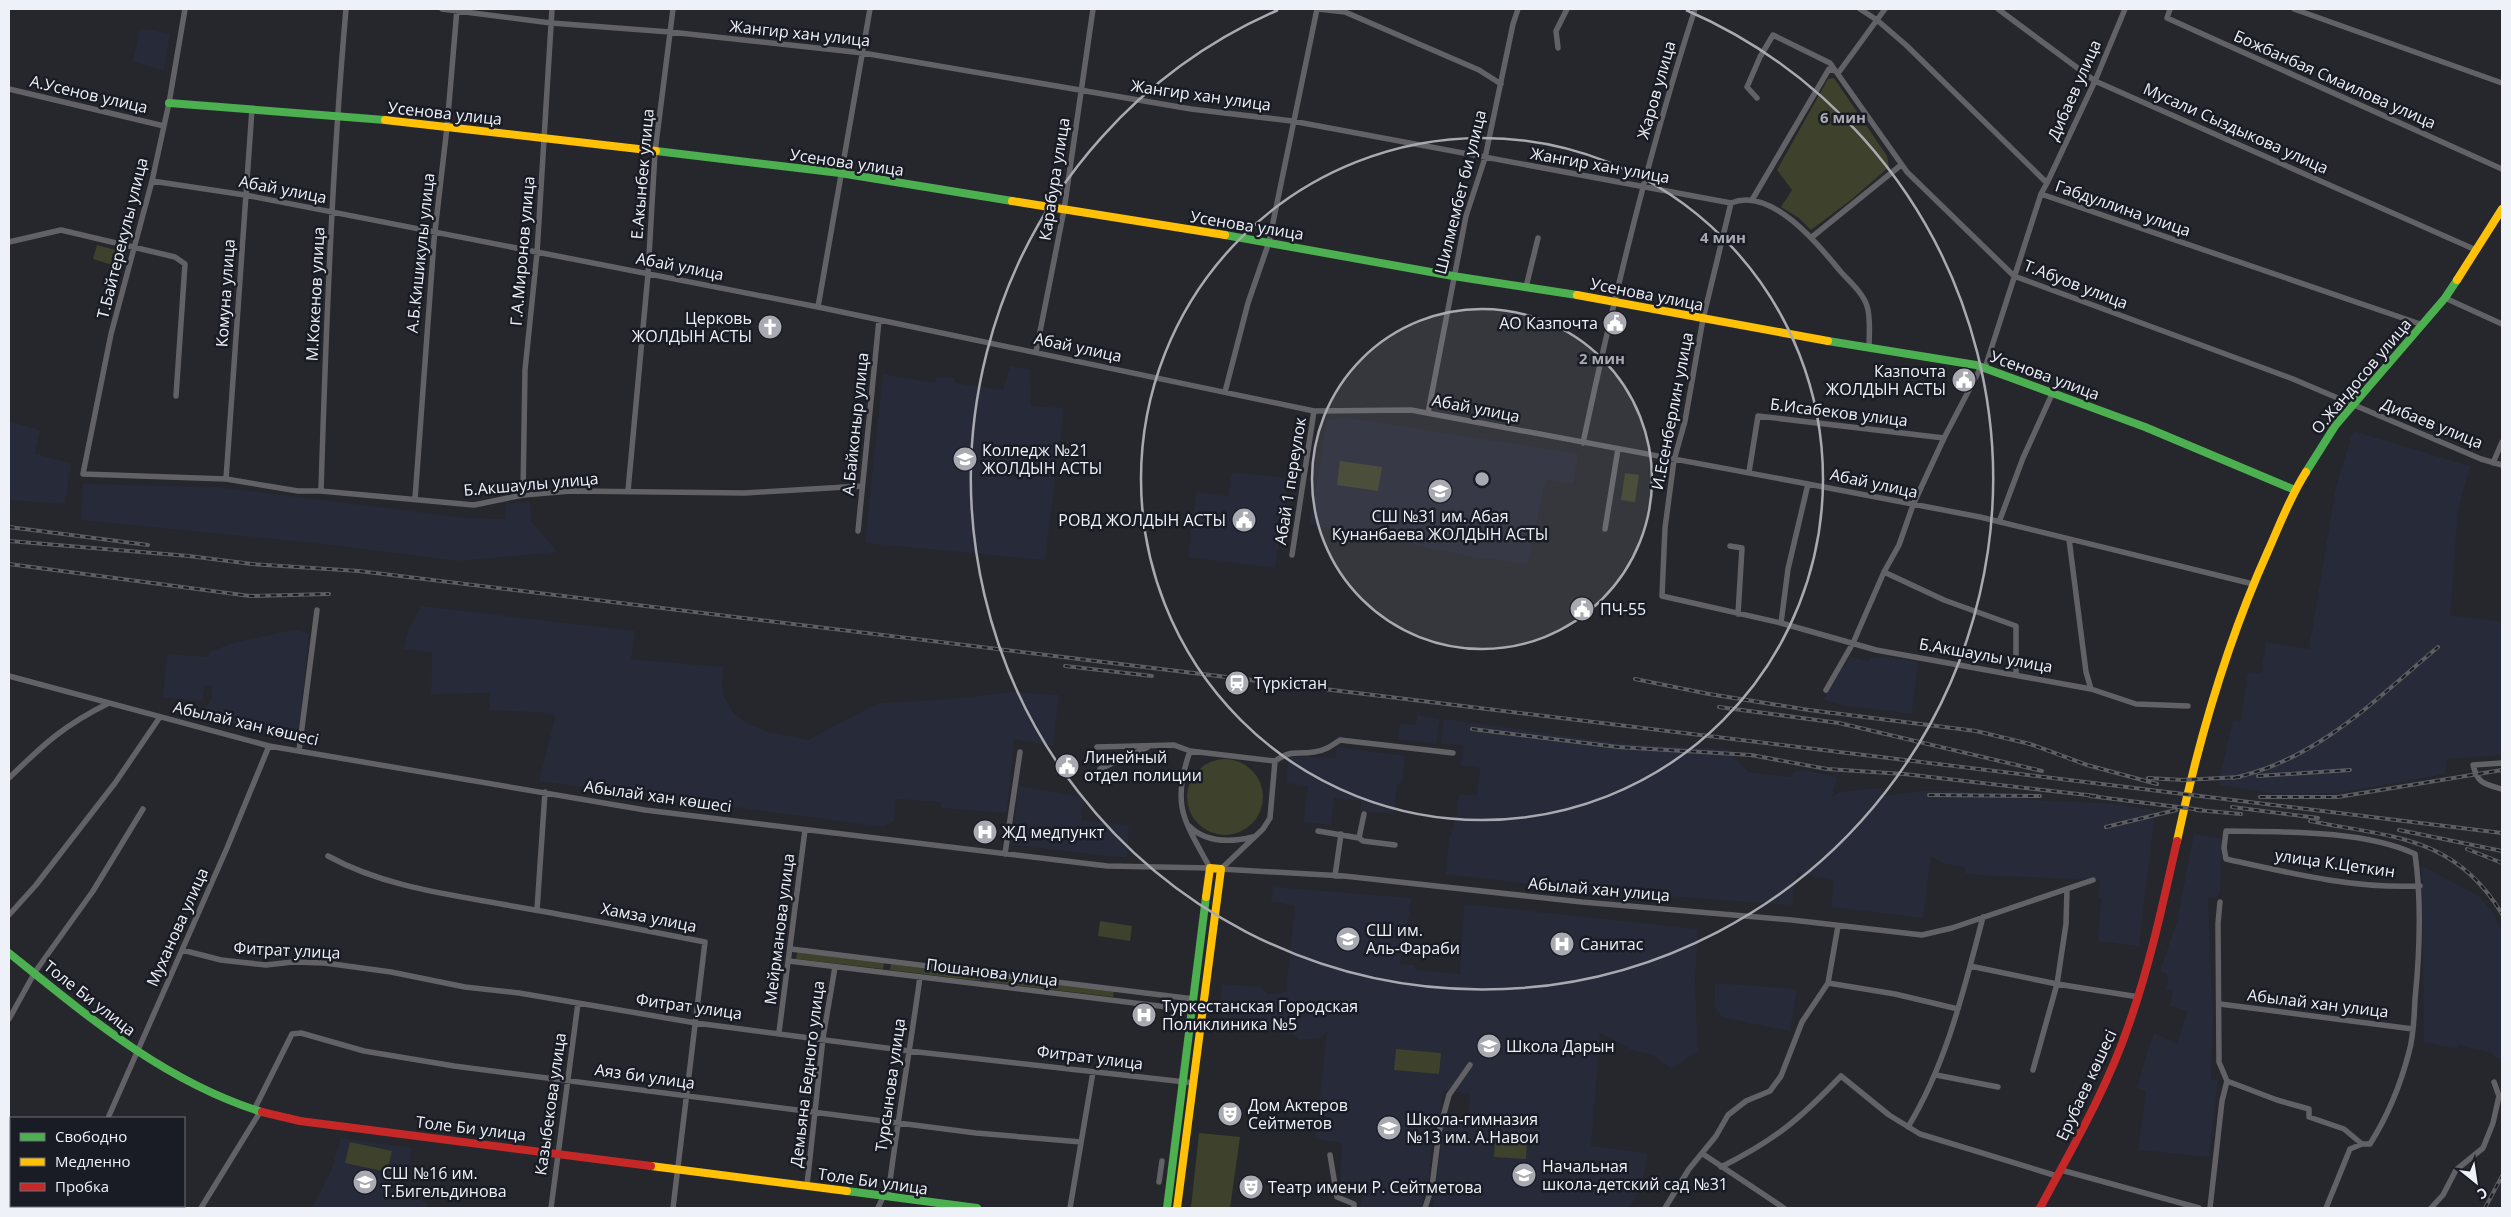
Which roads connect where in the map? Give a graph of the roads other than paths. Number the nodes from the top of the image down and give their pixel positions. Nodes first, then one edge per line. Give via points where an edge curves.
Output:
1 (185, 9) edge
2 (346, 9) edge
3 (442, 9) edge
4 (552, 9) edge
5 (673, 9) edge
6 (870, 9) edge
7 (1092, 9) edge
8 (1318, 9) edge
9 (1518, 9) edge
10 (1566, 9) edge
11 (1694, 9) edge
12 (1860, 9) edge
13 (1885, 9) edge
14 (1998, 9) edge
15 (2125, 9) edge
16 (2170, 9) edge
17 (2294, 9) edge
18 (457, 10) edge
19 (1877, 20) junction
20 (552, 23) junction
21 (670, 32) junction
22 (1558, 48) dead end
23 (863, 53) junction
24 (1839, 72) junction
25 (2095, 81) junction
26 (2502, 83) edge
27 (1500, 84) junction
28 (9, 89) edge
29 (1081, 91) junction
30 (1757, 98) dead end
31 (169, 103) junction
32 (252, 109) junction
33 (337, 115) junction
34 (1292, 121) junction
35 (164, 126) junction
36 (447, 127) junction
37 (544, 137) junction
38 (655, 152) junction
39 (1485, 158) junction
40 (1901, 165) junction
41 (2502, 169) edge
42 (840, 173) junction
43 (152, 180) junction
44 (2047, 183) junction
45 (1642, 187) junction
46 (2041, 194) junction
47 (245, 195) junction
48 (1752, 200) junction
49 (1731, 203) junction
50 (1064, 210) junction
51 (2501, 211) edge
52 (333, 213) junction
53 (434, 233) junction
54 (1812, 237) junction
55 (1538, 238) dead end
56 (9, 242) edge
57 (1269, 242) junction
58 (134, 248) junction
59 (2476, 250) junction
60 (537, 253) junction
61 (648, 274) junction
62 (1453, 276) junction
63 (2014, 276) junction
64 (1526, 287) junction
65 (2445, 298) junction
66 (1613, 301) junction
67 (818, 307) junction
68 (1704, 319) junction
69 (879, 320) junction
70 (2502, 324) edge
71 (2423, 325) junction
72 (1869, 348) junction
73 (1036, 352) junction
74 (1983, 367) junction
75 (1225, 392) junction
76 (2053, 392) junction
77 (176, 396) dead end
78 (2352, 405) junction
79 (1314, 411) junction
80 (1428, 413) junction
81 (1944, 438) junction
82 (1583, 442) junction
83 (2502, 442) edge
84 (1618, 449) junction
85 (1674, 460) junction
86 (2493, 463) junction
87 (2502, 465) edge
88 (1749, 472) junction
89 (83, 474) joint
90 (226, 480) junction
91 (1808, 484) junction
92 (862, 486) junction
93 (2296, 490) junction
94 (321, 491) junction
95 (628, 491) junction
96 (523, 495) junction
97 (415, 499) junction
98 (1913, 505) junction
99 (1999, 522) junction
100 (1605, 529) dead end
101 (858, 531) dead end
102 (2069, 539) junction
103 (1730, 546) dead end
104 (1292, 555) dead end
105 (1884, 572) junction
106 (2253, 584) junction
107 (1662, 596) joint
108 (316, 610) dead end
109 (1738, 614) junction
110 (1781, 623) junction
111 (1853, 644) junction
112 (2016, 674) junction
113 (9, 676) edge
114 (2091, 689) junction
115 (1826, 690) dead end
116 (109, 704) junction
117 (2188, 706) dead end
118 (160, 717) junction
119 (269, 746) junction
120 (1150, 746) junction
121 (1097, 747) dead end
122 (299, 751) junction
123 (1190, 751) junction
124 (1020, 752) dead end
125 (1453, 753) dead end
126 (1275, 761) junction
127 (2194, 761) joint
128 (2502, 763) edge
129 (1100, 769) dead end
130 (9, 778) edge
131 (2502, 789) edge
132 (545, 792) junction
133 (143, 809) dead end
134 (1364, 814) dead end
135 (1184, 821) junction
136 (805, 830) junction
137 (1318, 831) dead end
138 (1341, 834) junction
139 (1255, 837) junction
140 (1359, 838) junction
141 (1396, 845) dead end
142 (1005, 854) junction
143 (328, 856) dead end
144 (1210, 868) junction
145 (1221, 869) junction
146 (1335, 876) junction
147 (2093, 880) dead end
148 (2420, 886) junction
149 (2067, 890) junction
150 (2220, 902) dead end
151 (537, 910) junction
152 (9, 916) edge
153 (1983, 917) junction
154 (1838, 926) junction
155 (182, 950) junction
156 (791, 950) junction
157 (9, 953) edge
158 (789, 961) junction
159 (1970, 966) junction
160 (835, 967) junction
161 (35, 972) junction
162 (920, 977) junction
163 (1828, 983) junction
164 (2057, 984) junction
165 (2138, 997) junction
166 (1194, 999) junction
167 (578, 1003) junction
168 (2220, 1004) junction
169 (1958, 1009) junction
170 (1192, 1010) junction
171 (9, 1019) edge
172 (696, 1023) junction
173 (2414, 1029) junction
174 (779, 1032) junction
175 (823, 1038) junction
176 (136, 1051) junction
177 (909, 1051) junction
178 (1470, 1065) dead end
179 (2033, 1070) dead end
180 (1093, 1072) junction
181 (1936, 1075) junction
182 (566, 1079) junction
183 (2227, 1081) junction
184 (1183, 1082) junction
185 (1194, 1082) junction
186 (2494, 1082) dead end
187 (1998, 1087) dead end
188 (687, 1096) junction
189 (257, 1111) junction
190 (815, 1112) junction
191 (108, 1117) edge
192 (897, 1121) junction
193 (1908, 1127) junction
194 (1081, 1142) junction
195 (2362, 1144) junction
196 (557, 1153) junction
197 (1703, 1154) junction
198 (1330, 1155) dead end
199 (1162, 1161) dead end
200 (1721, 1167) junction
201 (679, 1171) junction
202 (2059, 1173) junction
203 (1159, 1182) dead end
204 (807, 1185) junction
205 (886, 1197) junction
206 (201, 1208) edge
207 (551, 1208) edge
208 (673, 1208) edge
209 (878, 1208) edge
210 (976, 1208) edge
211 (1070, 1208) edge
212 (1167, 1208) edge
213 (1177, 1208) edge
214 (1354, 1208) edge
215 (1425, 1208) edge
216 (1665, 1208) edge
217 (1784, 1208) edge
218 (2040, 1208) edge
219 (2199, 1208) edge
220 (2210, 1208) edge
221 (2326, 1208) edge
222 (2431, 1208) edge

1 - 31 street, Т.Байтерекулы улица
2 - 33 street, М.Кокенов улица
3 - 18 street, Жангир хан улица
4 - 20 street, Г.А.Миронов улица
5 - 21 street, Е.Акынбек улица
6 - 23 street
7 - 29 street, Карабура улица
8 - 27 street via 1345,12 1479,70
8 - 34 street
9 - 27 street, Шилмембет би улица
10 - 22 street via 1556,32
11 - 45 street, Жаров улица
12 - 19 street, Габдуллина улица
13 - 19 street
14 - 25 street, Мусали Сыздыкова улица
15 - 25 street, Дибаев улица
16 - 41 street, Божбанбая Смаилова улица via 2167,18
17 - 26 street
18 - 20 street, Жангир хан улица
18 - 36 street, А.Б.Кишикулы улица
19 - 24 street
19 - 44 street, Габдуллина улица
20 - 21 street, Жангир хан улица
20 - 37 street, Г.А.Миронов улица
21 - 23 street, Жангир хан улица
21 - 38 street, Е.Акынбек улица
23 - 29 street, Жангир хан улица
23 - 42 street
24 - 30 street via 1830,63 1773,35 1747,87
24 - 40 street, Т.Абуов улица
24 - 48 street via 1830,69
25 - 44 street, Дибаев улица
25 - 59 street, Мусали Сыздыкова улица
27 - 39 street, Шилмембет би улица
28 - 35 street, А.Усенов улица
29 - 34 street, Жангир хан улица
29 - 50 street, Карабура улица
31 - 32 street, Усенова улица
31 - 35 street, Т.Байтерекулы улица
32 - 33 street, Усенова улица
32 - 47 street, Комуна улица
33 - 36 street, Усенова улица
33 - 52 street, М.Кокенов улица
34 - 39 street, Жангир хан улица
34 - 57 street
35 - 43 street, Т.Байтерекулы улица
36 - 37 street, Усенова улица
36 - 53 street, А.Б.Кишикулы улица
37 - 38 street, Усенова улица
37 - 60 street, Г.А.Миронов улица
38 - 42 street, Усенова улица
38 - 61 street, Е.Акынбек улица
39 - 45 street, Жангир хан улица
39 - 62 street, Шилмембет би улица via 1466,216
40 - 54 street
40 - 63 street, Т.Абуов улица
42 - 50 street, Усенова улица
42 - 67 street
43 - 47 street, Абай улица
43 - 58 street, Т.Байтерекулы улица
44 - 46 street, Габдуллина улица
45 - 49 street, Жангир хан улица
45 - 66 street, Жаров улица
46 - 63 street
46 - 71 street, Габдуллина улица
47 - 52 street, Абай улица
47 - 90 street, Комуна улица
48 - 49 street, Жангир хан улица
48 - 54 street via 1790,217
49 - 68 street, И.Есенберлин улица
50 - 57 street, Усенова улица
50 - 73 street, Карабура улица
51 - 59 street, О.Жандосов улица
52 - 53 street, Абай улица
52 - 94 street, М.Кокенов улица
53 - 60 street, Абай улица
53 - 97 street, А.Б.Кишикулы улица
54 - 72 street via 1867,305
55 - 64 street
56 - 58 street via 61,230
57 - 62 street, Усенова улица
57 - 75 street via 1248,303
58 - 77 street via 175,257 185,264
58 - 89 street, Т.Байтерекулы улица via 111,334
59 - 65 street, О.Жандосов улица
60 - 61 street, Абай улица
60 - 96 street, Г.А.Миронов улица via 525,370
61 - 67 street, Абай улица
61 - 95 street, Е.Акынбек улица
62 - 64 street, Усенова улица
62 - 80 street, Шилмембет би улица
63 - 74 street
63 - 78 street, Т.Абуов улица via 2293,379
64 - 66 street, Усенова улица
65 - 70 street
65 - 71 street, О.Жандосов улица
66 - 68 street, Усенова улица
66 - 82 street, Жаров улица
67 - 69 street, Абай улица
68 - 72 street, Усенова улица
68 - 85 street, И.Есенберлин улица via 1685,421
69 - 73 street, Абай улица
69 - 92 street, А.Байконыр улица
71 - 78 street, О.Жандосов улица
72 - 74 street, Усенова улица
73 - 75 street, Абай улица
74 - 76 street, Усенова улица
74 - 81 street
75 - 79 street, Абай улица
76 - 93 street, Усенова улица
76 - 99 street
78 - 86 street, Дибаев улица
78 - 93 street, О.Жандосов улица via 2320,447
79 - 80 street, Абай улица via 1411,410
79 - 104 street, Абай 1 переулок
80 - 82 street, Абай улица
81 - 88 street, Б.Исабеков улица via 1758,416
81 - 98 street
82 - 84 street, Абай улица
83 - 86 street
84 - 85 street, Абай улица
84 - 100 street
85 - 88 street, Абай улица
85 - 107 street, И.Есенберлин улица via 1665,528
86 - 87 street, Дибаев улица
88 - 91 street, Абай улица
89 - 90 street, Б.Акшаулы улица
90 - 94 street, Б.Акшаулы улица via 298,491
91 - 98 street, Абай улица
91 - 110 street via 1788,569
92 - 95 street, Б.Акшаулы улица via 745,493
92 - 101 street, А.Байконыр улица
93 - 106 street, О.Жандосов улица
94 - 97 street, Б.Акшаулы улица
95 - 96 street, Б.Акшаулы улица
96 - 97 street, Б.Акшаулы улица via 474,505
98 - 99 street, Абай улица
98 - 105 street via 1899,545
99 - 102 street, Абай улица
102 - 106 street, Абай улица
102 - 114 street
103 - 109 street via 1742,548
105 - 111 street
105 - 112 street via 1944,600 2016,626
106 - 127 street, О.Жандосов улица via 2217,683
107 - 109 street, Б.Акшаулы улица
108 - 122 street
109 - 110 street, Б.Акшаулы улица
110 - 111 street, Б.Акшаулы улица
111 - 112 street, Б.Акшаулы улица
111 - 115 street
112 - 114 street, Б.Акшаулы улица
113 - 116 street, Абылай хан көшесі
114 - 117 street, Б.Акшаулы улица via 2136,704
116 - 118 street, Абылай хан көшесі
116 - 130 street via 79,718 49,738
118 - 119 street, Абылай хан көшесі
118 - 152 street via 103,798
119 - 122 street, Абылай хан көшесі
119 - 155 street, Муханова улица
120 - 121 street
120 - 123 street via 1174,745
120 - 129 street
122 - 132 street, Абылай хан көшесі
123 - 126 street
123 - 135 street via 1182,782
124 - 142 street
125 - 126 street via 1340,740 1324,750 1288,752
126 - 139 street via 1270,818
127 - 165 street, Ерубаев көшесі via 2148,968
128 - 131 street via 2473,765 2480,782
132 - 136 street, Абылай хан көшесі via 645,810
132 - 151 street
133 - 161 street via 93,891
134 - 140 street
135 - 139 street via 1207,838 1236,841
135 - 144 street
136 - 142 street, Абылай хан көшесі
136 - 156 street, Мейрманова улица
137 - 138 street
138 - 140 street
138 - 146 street
139 - 145 street
140 - 141 street
142 - 144 street, Абылай хан көшесі via 1107,866
143 - 151 street, Хамза улица via 374,877
144 - 145 street, Абылай хан улица
144 - 166 street
145 - 146 street, Абылай хан улица
145 - 185 street
146 - 154 street, Абылай хан улица
147 - 149 street, Абылай хан улица
148 - 148 street, улица К.Цеткин via 2359,883 2226,859 2226,831 2288,832 2395,845 2415,854
148 - 173 street
149 - 153 street, Абылай хан улица
149 - 164 street via 2066,924
150 - 168 street
151 - 172 street, Хамза улица via 705,942
153 - 154 street, Абылай хан улица via 1922,935
153 - 159 street
154 - 163 street
155 - 167 street, Фитрат улица via 220,960 266,965 325,963
155 - 176 street, Муханова улица
156 - 158 street, Мейрманова улица
156 - 166 street, Пошанова улица
157 - 161 street, Толе Би улица
158 - 160 street, Пошанова улица
158 - 174 street, Мейрманова улица
159 - 164 street
159 - 169 street
160 - 162 street, Пошанова улица
160 - 175 street, Демьяна Бедного улица
161 - 171 street
161 - 176 street, Толе Би улица via 87,1016
162 - 170 street, Пошанова улица
162 - 177 street, Турсынова улица
163 - 169 street
163 - 197 street via 1802,1022 1781,1076 1770,1091 1746,1101 1728,1115
164 - 165 street
164 - 179 street
165 - 202 street, Ерубаев көшесі via 2096,1103
166 - 170 street
167 - 172 street, Фитрат улица
167 - 182 street, Казыбекова улица
168 - 173 street, Абылай хан улица
168 - 183 street via 2219,1062
169 - 181 street
170 - 184 street
172 - 174 street, Фитрат улица
172 - 188 street, Хамза улица
173 - 195 street via 2409,1052 2380,1128 2370,1144
174 - 175 street, Фитрат улица
175 - 177 street, Фитрат улица
175 - 190 street, Демьяна Бедного улица
176 - 189 street, Толе Би улица via 199,1088
176 - 191 street, Муханова улица
177 - 180 street, Фитрат улица
177 - 192 street, Турсынова улица
178 - 215 street via 1449,1095
180 - 184 street, Фитрат улица
180 - 194 street
181 - 187 street
181 - 193 street
182 - 188 street, Аяз би улица
182 - 189 street, Аяз би улица via 454,1066 364,1051 301,1032 292,1034
182 - 196 street, Казыбекова улица
183 - 195 street via 2309,1109 2309,1117 2344,1129
183 - 220 street
184 - 185 street, Фитрат улица
184 - 212 street
185 - 213 street
186 - 222 street via 2499,1096 2483,1148 2456,1170 2444,1195
188 - 190 street, Аяз би улица
188 - 201 street, Хамза улица
189 - 196 street, Толе Би улица via 300,1121
189 - 206 street
190 - 192 street, Аяз би улица
190 - 204 street, Демьяна Бедного улица
192 - 194 street, Аяз би улица
192 - 205 street, Турсынова улица
193 - 200 street via 1841,1076 1806,1113 1777,1137
193 - 202 street via 1937,1140
194 - 211 street
195 - 221 street via 2350,1150
196 - 201 street, Толе Би улица
196 - 207 street, Казыбекова улица
197 - 200 street
197 - 216 street via 1689,1169
198 - 214 street via 1336,1197 1354,1204
199 - 203 street
200 - 217 street
201 - 204 street, Толе Би улица
201 - 208 street, Хамза улица
202 - 218 street, Ерубаев көшесі
202 - 219 street
204 - 205 street, Толе Би улица
205 - 209 street, Турсынова улица
205 - 210 street, Толе Би улица

